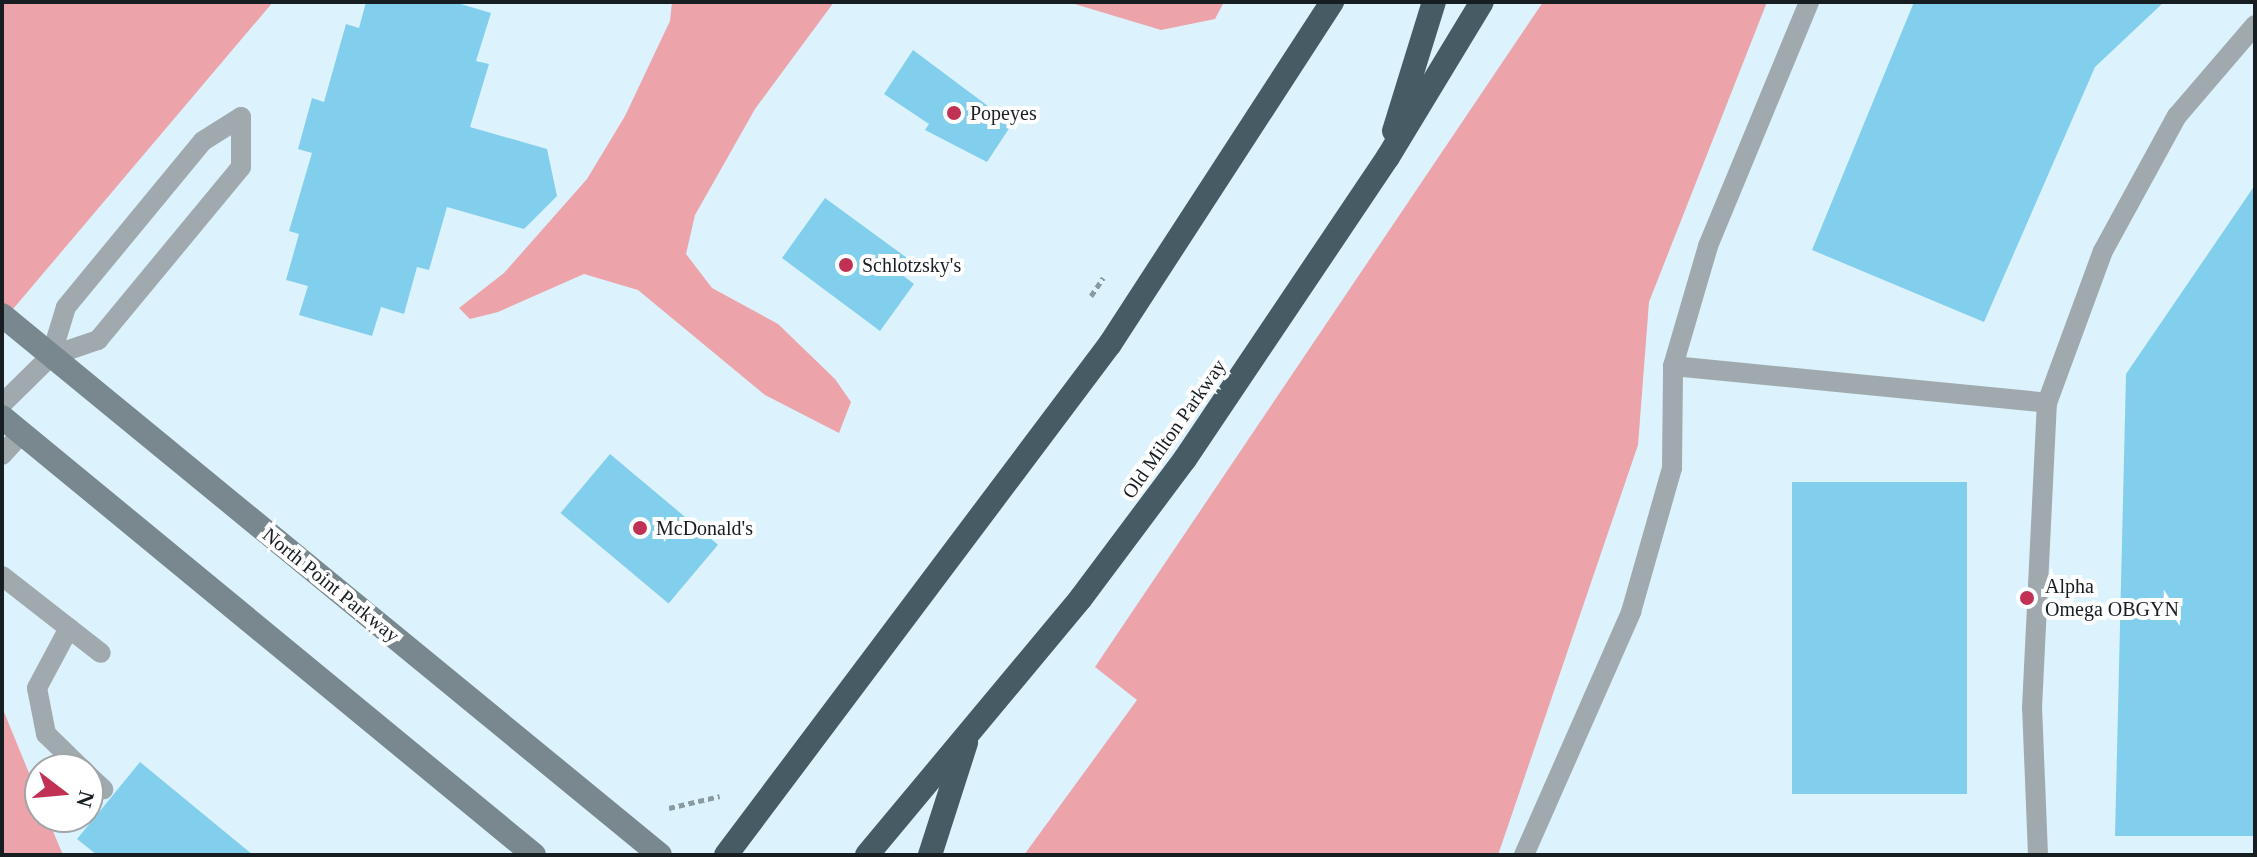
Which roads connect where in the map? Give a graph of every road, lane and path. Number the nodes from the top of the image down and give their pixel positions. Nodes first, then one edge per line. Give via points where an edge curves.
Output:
1 (1332, 2) edge
2 (1434, 2) edge
3 (1482, 2) edge
4 (1809, 2) edge
5 (2255, 25) edge
6 (1388, 157) junction
7 (1103, 278) dead end
8 (1091, 296) dead end
9 (2, 315) edge
10 (51, 356) junction
11 (1673, 366) junction
12 (2047, 403) junction
13 (2, 404) edge
14 (2, 417) edge
15 (22, 433) junction
16 (2, 455) edge
17 (2, 576) edge
18 (69, 628) junction
19 (101, 653) dead end
20 (970, 728) junction
21 (66, 753) edge
22 (720, 796) dead end
23 (669, 808) dead end
24 (534, 855) edge
25 (660, 855) edge
26 (726, 855) edge
27 (867, 855) edge
28 (930, 855) edge
29 (1524, 855) edge
30 (2038, 855) edge

1 - 26 highway via 1110,344
2 - 6 highway
3 - 6 highway, Old Milton Parkway
4 - 11 lane via 1708,246
5 - 12 lane via 2177,116 2103,251
6 - 20 highway, Old Milton Parkway via 1185,459 1081,598
7 - 8 path
9 - 10 street, North Point Parkway
10 - 10 lane via 98,340 241,167 241,117 203,141 66,307
10 - 13 lane
10 - 25 street, North Point Parkway
11 - 12 lane
11 - 29 lane via 1672,468 1631,612
12 - 30 lane via 2032,708
14 - 15 street
15 - 16 lane
15 - 24 street
17 - 18 lane
18 - 19 lane
18 - 21 lane via 37,688 46,734
20 - 27 highway, Old Milton Parkway
20 - 28 highway
22 - 23 path

